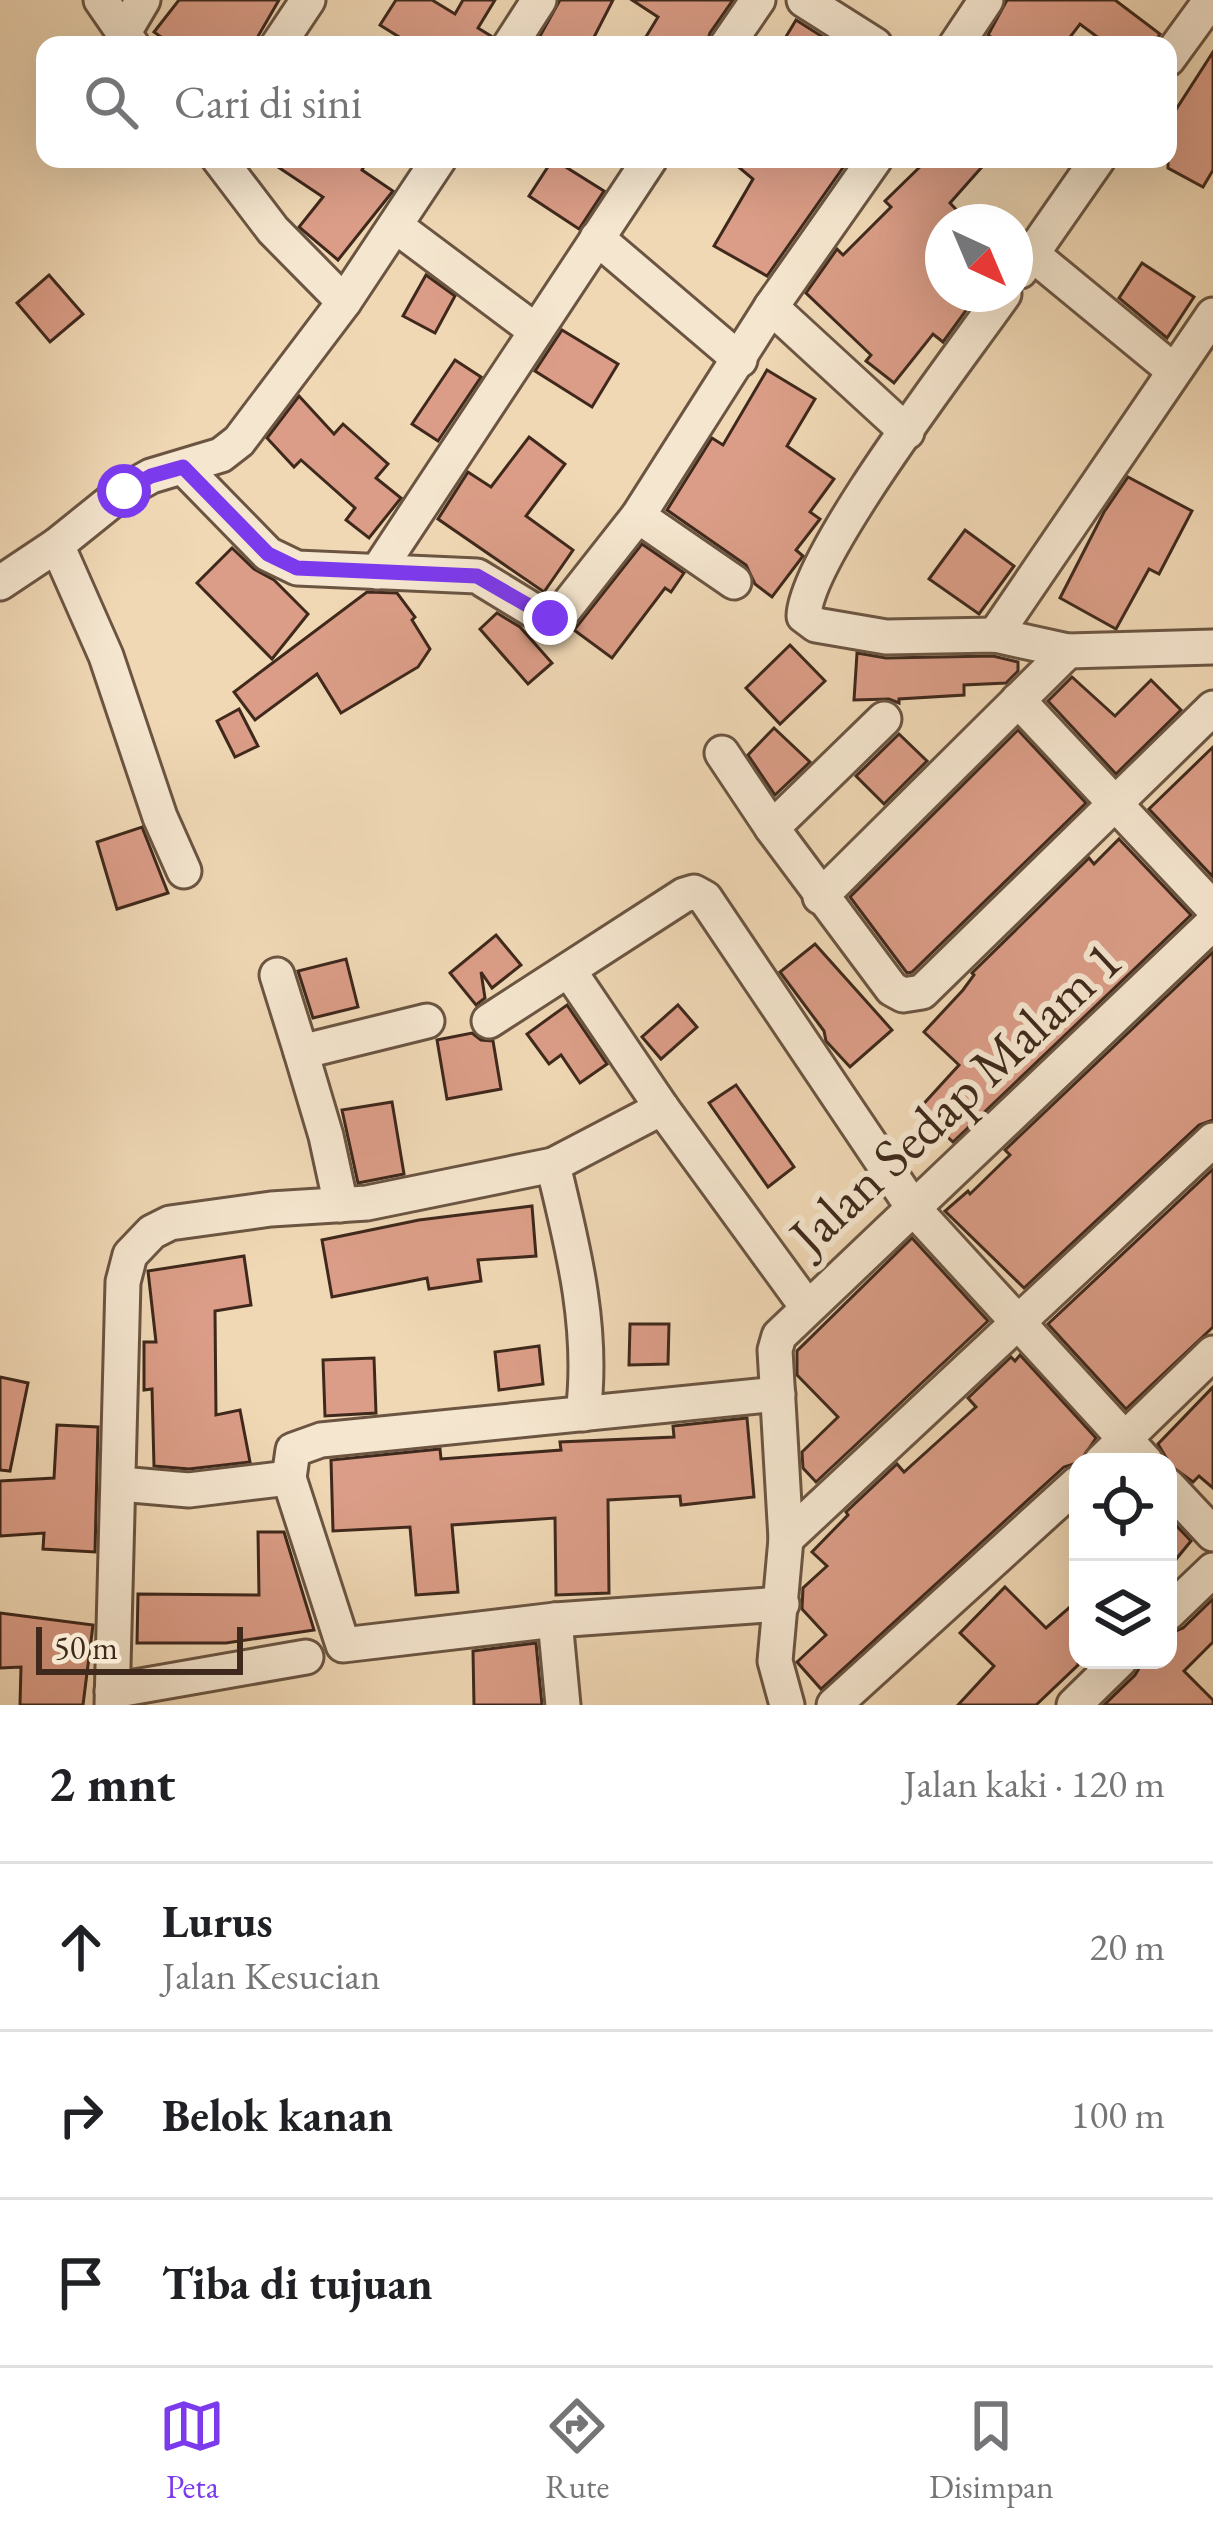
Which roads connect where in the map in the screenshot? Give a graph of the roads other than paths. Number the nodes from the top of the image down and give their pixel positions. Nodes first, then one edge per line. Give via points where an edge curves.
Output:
1 (100, 0) edge
2 (143, 0) edge
3 (308, 0) edge
4 (538, 0) edge
5 (758, 0) edge
6 (804, 0) edge
7 (986, 0) edge
8 (1211, 0) edge
9 (126, 36) edge
10 (129, 36) edge
11 (284, 36) edge
12 (516, 36) edge
13 (734, 36) edge
14 (861, 36) edge
15 (964, 36) edge
16 (1177, 47) edge
17 (226, 168) edge
18 (433, 168) edge
19 (644, 168) edge
20 (869, 168) edge
21 (1088, 168) edge
22 (397, 226) junction
23 (597, 238) junction
24 (1033, 251) edge
25 (1033, 273) edge
26 (344, 302) junction
27 (771, 308) junction
28 (991, 312) edge
29 (1213, 315) edge
30 (536, 331) junction
31 (740, 360) junction
32 (1174, 371) junction
33 (907, 432) junction
34 (183, 467) junction
35 (638, 516) junction
36 (57, 545) junction
37 (377, 572) junction
38 (0, 583) edge
39 (734, 583) dead end
40 (995, 635) junction
41 (1211, 643) edge
42 (1068, 651) junction
43 (1018, 700) junction
44 (1213, 708) edge
45 (884, 719) dead end
46 (722, 753) dead end
47 (1114, 804) junction
48 (772, 828) junction
49 (184, 871) dead end
50 (820, 897) junction
51 (1213, 908) edge
52 (1213, 923) edge
53 (570, 972) junction
54 (277, 975) dead end
55 (427, 1021) dead end
56 (489, 1021) dead end
57 (301, 1052) junction
58 (662, 1108) junction
59 (1213, 1140) edge
60 (553, 1165) junction
61 (340, 1204) junction
62 (914, 1209) junction
63 (808, 1307) junction
64 (1017, 1325) junction
65 (1213, 1353) edge
66 (778, 1394) junction
67 (583, 1414) junction
68 (1123, 1453) edge
69 (1125, 1453) edge
70 (289, 1478) junction
71 (120, 1484) junction
72 (1069, 1491) edge
73 (1177, 1496) edge
74 (1213, 1534) edge
75 (786, 1539) junction
76 (1213, 1570) edge
77 (782, 1604) junction
78 (1177, 1604) edge
79 (555, 1620) junction
80 (306, 1657) dead end
81 (1111, 1669) edge
82 (112, 1698) edge
83 (563, 1705) edge
84 (787, 1705) edge
85 (834, 1705) edge
86 (1074, 1705) edge

1 - 9 street
2 - 10 street
3 - 11 street
4 - 12 street
5 - 13 street
6 - 14 street
7 - 15 street
8 - 16 street
17 - 26 street
18 - 22 street
19 - 23 street
20 - 27 street
21 - 24 street
22 - 26 street
22 - 30 street
23 - 30 street
23 - 31 street
25 - 32 street
26 - 34 street via 239,441
27 - 31 street
27 - 33 street
28 - 33 street
29 - 32 street
30 - 37 street
31 - 35 street
32 - 40 street
33 - 40 street via 840,530 806,597 805,616 886,637
34 - 36 street via 124,491
34 - 37 street via 268,554 297,568
35 - 37 street via 550,618 477,576
35 - 39 street
36 - 38 street
36 - 49 street
40 - 42 street
41 - 42 street
42 - 43 street
43 - 47 street
43 - 50 street
44 - 47 street
45 - 48 street
46 - 48 street
47 - 50 street via 922,992 892,989
47 - 51 street
48 - 50 street
52 - 62 street, Jalan Sedap Malam 1
53 - 56 street
53 - 58 street
53 - 62 street via 685,895 705,898
54 - 57 street
55 - 57 street
57 - 61 street
58 - 60 street
58 - 63 street
59 - 64 street
60 - 61 street
60 - 67 street via 580,1276
61 - 71 street via 170,1223 130,1256
62 - 63 street, Jalan Sedap Malam 1
62 - 64 street
63 - 66 street, Jalan Sedap Malam 1 via 779,1336
64 - 68 street
64 - 75 street
65 - 69 street
66 - 67 street
66 - 75 street
67 - 70 street via 300,1444
70 - 71 street via 189,1490
70 - 79 street via 343,1646
71 - 82 street
72 - 85 street
73 - 74 street
75 - 77 street
76 - 78 street
77 - 79 street
77 - 84 street via 775,1661
79 - 83 street
80 - 82 street
81 - 86 street

